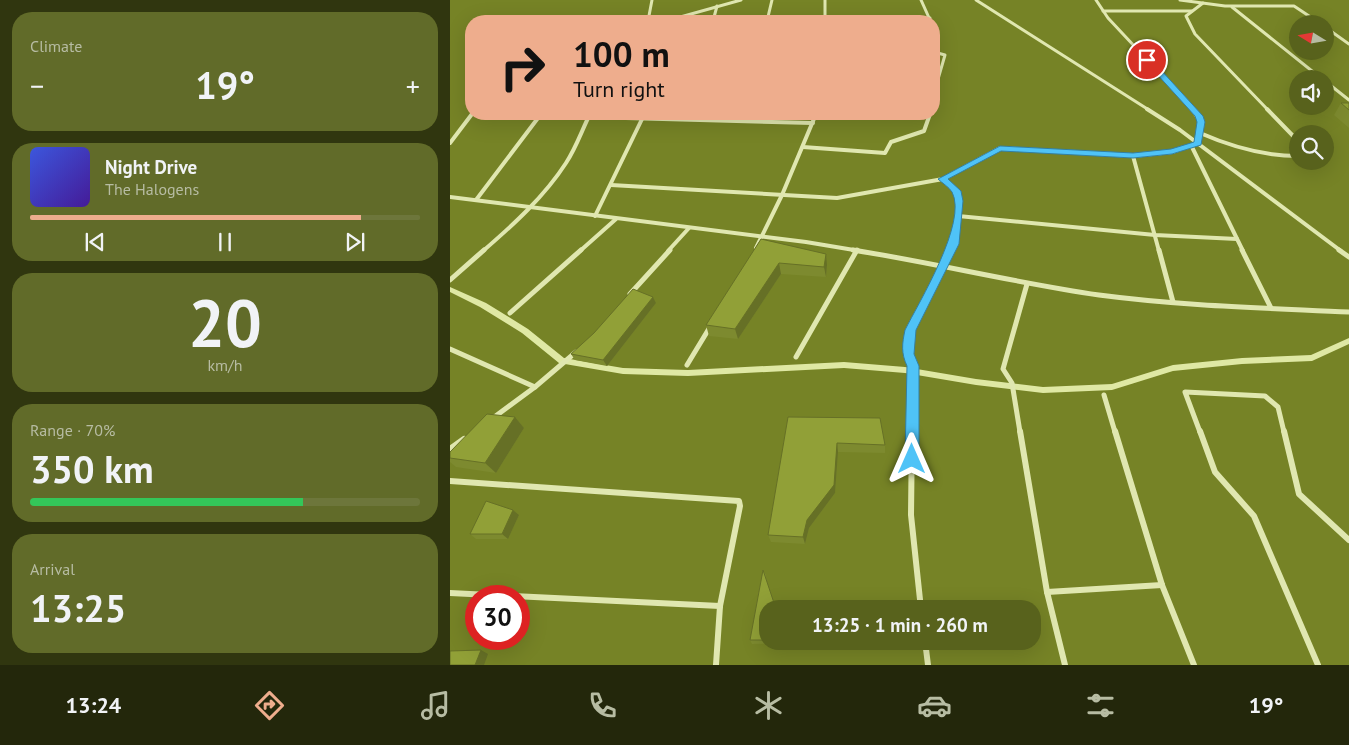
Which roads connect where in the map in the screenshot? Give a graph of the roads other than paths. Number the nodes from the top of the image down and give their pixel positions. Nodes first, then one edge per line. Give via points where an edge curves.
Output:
1 (652, 0) edge
2 (741, 0) edge
3 (772, 0) edge
4 (825, 0) edge
5 (921, 0) edge
6 (976, 0) edge
7 (1096, 0) edge
8 (1180, 0) edge
9 (1203, 4) junction
10 (717, 6) junction
11 (1231, 6) junction
12 (1102, 11) junction
13 (1192, 11) junction
14 (649, 15) edge
15 (686, 15) edge
16 (714, 15) edge
17 (768, 15) edge
18 (825, 15) edge
19 (928, 15) edge
20 (1308, 15) edge
21 (1334, 33) edge
22 (1349, 44) edge
23 (940, 54) edge
24 (940, 66) edge
25 (1311, 70) edge
26 (1334, 88) edge
27 (1349, 100) edge
28 (467, 120) edge
29 (536, 120) edge
30 (588, 120) edge
31 (641, 120) edge
32 (713, 120) edge
33 (814, 120) edge
34 (928, 120) edge
35 (742, 121) joint
36 (813, 123) junction
37 (1289, 132) edge
38 (1200, 133) junction
39 (450, 143) edge
40 (1198, 143) junction
41 (1191, 146) junction
42 (803, 147) junction
43 (1133, 156) junction
44 (1289, 156) edge
45 (943, 179) junction
46 (611, 185) junction
47 (782, 195) junction
48 (450, 197) edge
49 (476, 200) junction
50 (530, 208) junction
51 (595, 216) junction
52 (958, 216) junction
53 (616, 219) junction
54 (689, 228) junction
55 (1155, 235) junction
56 (763, 237) junction
57 (1237, 239) junction
58 (857, 250) junction
59 (752, 254) edge
60 (1349, 257) edge
61 (942, 265) junction
62 (450, 280) edge
63 (1027, 284) junction
64 (625, 300) edge
65 (1173, 302) junction
66 (1271, 308) junction
67 (1349, 312) edge
68 (510, 314) dead end
69 (712, 322) edge
70 (582, 347) edge
71 (450, 349) edge
72 (796, 357) dead end
73 (687, 365) dead end
74 (535, 387) junction
75 (1104, 394) dead end
76 (488, 422) edge
77 (472, 433) edge
78 (450, 449) edge
79 (450, 481) edge
80 (1349, 540) edge
81 (1162, 585) junction
82 (1047, 592) junction
83 (450, 593) edge
84 (921, 600) edge
85 (720, 606) junction
86 (926, 650) edge
87 (716, 665) edge
88 (928, 665) edge
89 (1065, 665) edge
90 (1194, 665) edge
91 (1318, 665) edge

1 - 14 street
2 - 10 street
3 - 17 street
4 - 18 street
5 - 19 street
6 - 40 street
7 - 12 street
8 - 9 street
9 - 11 street
9 - 13 street
10 - 15 street
10 - 16 street
11 - 20 street via 1294,6
11 - 25 street
12 - 13 street
12 - 38 street via 1199,116
13 - 37 street via 1186,16 1195,34
21 - 22 street
23 - 24 street via 945,55
26 - 27 street
28 - 39 street
29 - 49 street
30 - 50 street via 564,167
31 - 46 street
32 - 35 street
33 - 36 street
34 - 42 street via 924,132 891,142 885,153
35 - 36 street
36 - 42 street
38 - 40 street
38 - 44 street via 1246,151
40 - 41 street
40 - 60 street
41 - 43 street via 1172,152
41 - 57 street
42 - 47 street
43 - 45 street via 1000,148
43 - 55 street
45 - 47 street via 837,198
45 - 52 street via 956,191
46 - 47 street
46 - 51 street
47 - 56 street
48 - 49 street
49 - 50 street
50 - 51 street
50 - 62 street
51 - 53 street
52 - 55 street
52 - 61 street via 954,244
53 - 54 street
53 - 68 street
54 - 56 street
54 - 64 street
55 - 57 street
55 - 65 street
56 - 58 street
56 - 59 street
57 - 66 street
58 - 61 street
58 - 72 street
61 - 63 street
61 - 84 street via 910,330 908,343 913,366 911,515
63 - 65 street
63 - 82 street via 1003,368 1012,383
65 - 66 street
66 - 67 street
69 - 73 street
70 - 74 street
71 - 74 street
74 - 76 street
75 - 81 street
77 - 78 street
79 - 85 street via 738,501 740,506
80 - 91 street via 1299,494 1278,407 1272,400 1265,396 1185,392 1215,472 1254,516
81 - 82 street
81 - 90 street
82 - 89 street
83 - 85 street
85 - 87 street
86 - 88 street

